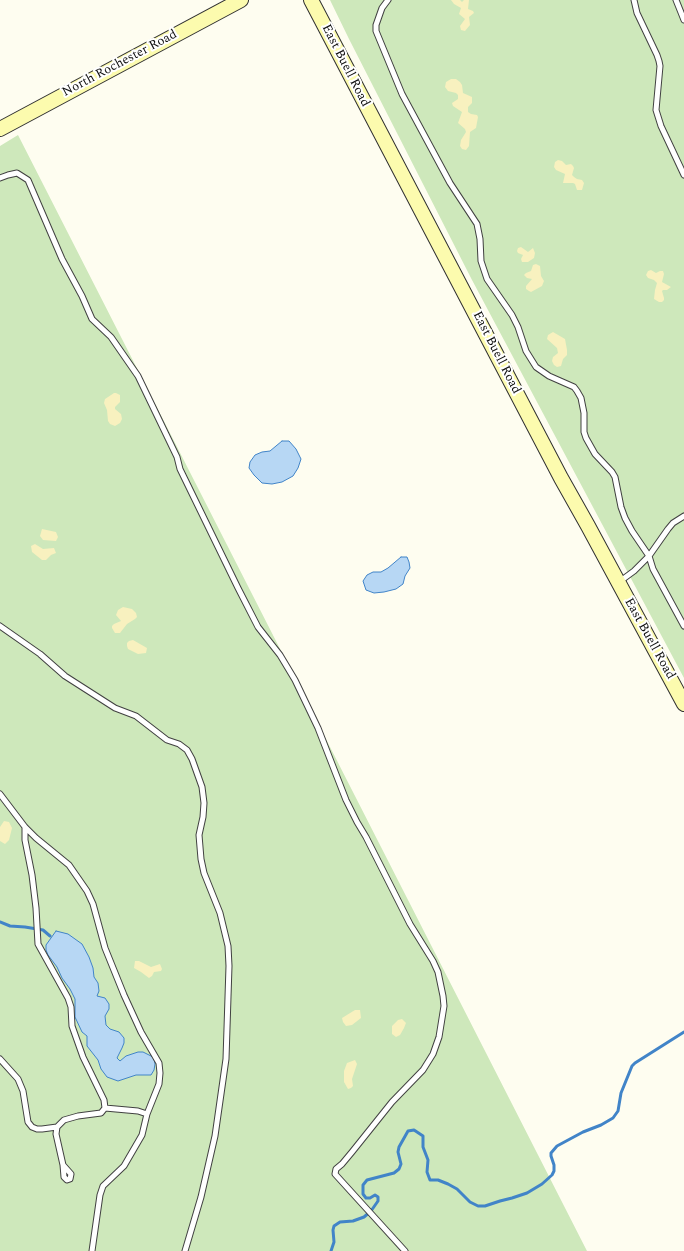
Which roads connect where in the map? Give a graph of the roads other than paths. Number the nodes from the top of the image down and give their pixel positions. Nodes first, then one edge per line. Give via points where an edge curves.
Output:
1 (241, 0) edge
2 (311, 0) edge
3 (388, 0) edge
4 (634, 0) edge
5 (676, 0) edge
6 (684, 20) edge
7 (0, 129) edge
8 (684, 174) edge
9 (0, 178) edge
10 (684, 516) edge
11 (650, 556) junction
12 (618, 583) junction
13 (0, 626) edge
14 (684, 626) edge
15 (684, 704) edge
16 (0, 794) edge
17 (25, 827) junction
18 (0, 1059) edge
19 (105, 1108) junction
20 (147, 1114) junction
21 (58, 1127) junction
22 (64, 1165) dead end
23 (92, 1251) edge
24 (185, 1251) edge
25 (405, 1251) edge

1 - 7 street, North Rochester Road
2 - 12 street, East Buell Road
3 - 11 lane via 382,8 376,30 402,94 450,183 477,224 481,261 487,279 515,321 526,351 536,367 577,391 584,413 586,438 595,454 615,477 625,518
4 - 8 lane via 637,13 659,61 656,110
5 - 6 lane
9 - 25 lane via 17,173 28,180 62,259 92,319 111,337 138,376 238,588 258,627 280,655 295,680 352,811 410,924 438,972 444,1006 439,1037 433,1054 423,1070 392,1102 336,1169 335,1174
10 - 11 lane via 673,522
11 - 12 lane
11 - 14 lane via 653,570
12 - 15 street, East Buell Road
13 - 24 lane via 44,657 65,676 115,708 136,716 167,740 187,750 202,787 204,803 199,835 201,859 220,913 228,946 226,1059 215,1136
16 - 17 lane
17 - 19 lane via 38,944 68,998 72,1026 83,1057 104,1100
17 - 20 lane via 69,865 94,904 113,970 141,1032 159,1063 159,1084
18 - 21 lane via 18,1079 23,1091 28,1122 32,1127
19 - 20 lane
19 - 21 lane via 101,1112 64,1120
20 - 23 lane via 142,1135 128,1160 103,1186
21 - 22 lane via 56,1134

